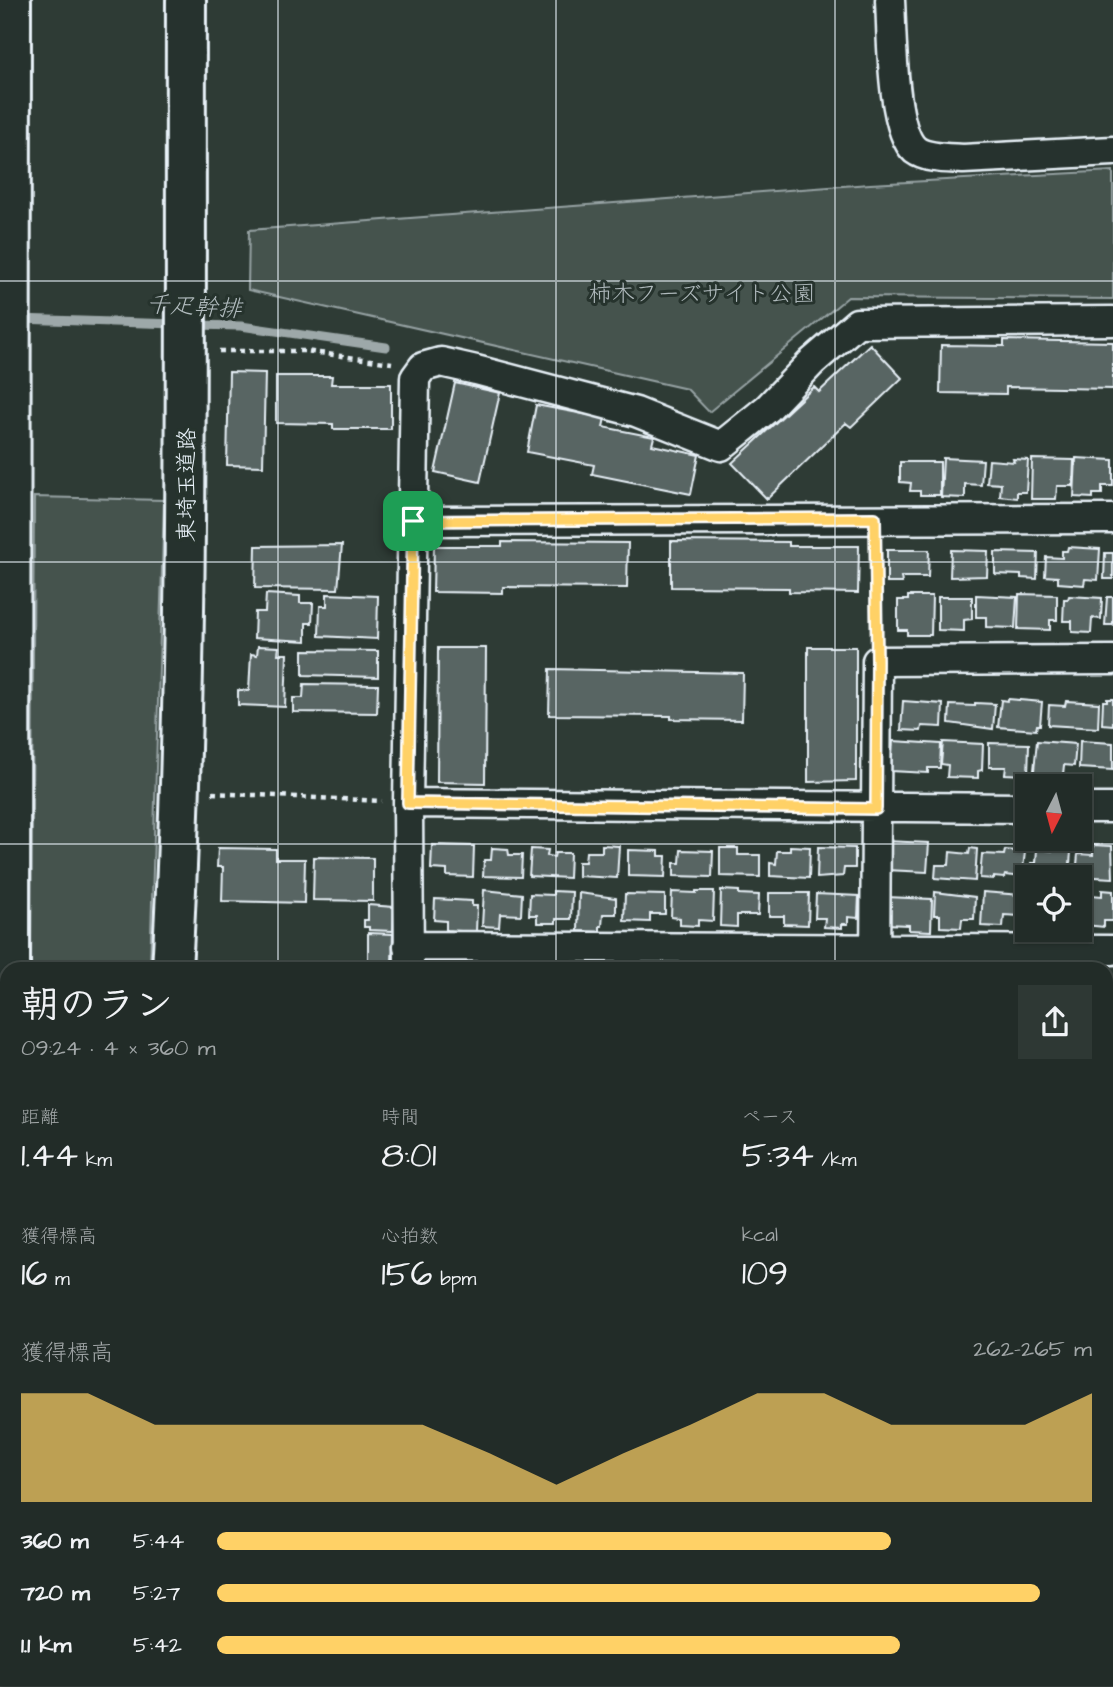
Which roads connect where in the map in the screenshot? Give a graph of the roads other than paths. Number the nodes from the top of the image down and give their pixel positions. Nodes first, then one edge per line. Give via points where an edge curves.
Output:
1 (11, 0) edge
2 (186, 0) edge
3 (890, 0) edge
4 (1113, 151) edge
5 (1113, 321) edge
6 (1113, 519) edge
7 (413, 521) junction
8 (1113, 660) edge
9 (408, 803) junction
10 (1015, 808) edge
11 (1092, 808) edge
12 (1113, 808) edge
13 (876, 809) junction
14 (1113, 950) edge
15 (408, 958) edge
16 (875, 960) edge
17 (10, 962) edge
18 (172, 962) edge

1 - 17 highway
2 - 18 highway, 東埼玉道路 via 194,335
3 - 4 street via 897,102 906,139 917,151 963,159
5 - 7 street via 857,323 721,446 636,412 441,362 423,367 415,378
6 - 7 street
7 - 9 street
8 - 13 street via 877,661
9 - 13 street
9 - 15 street
10 - 13 street
11 - 12 street
13 - 16 street
14 - 16 street
15 - 16 street

